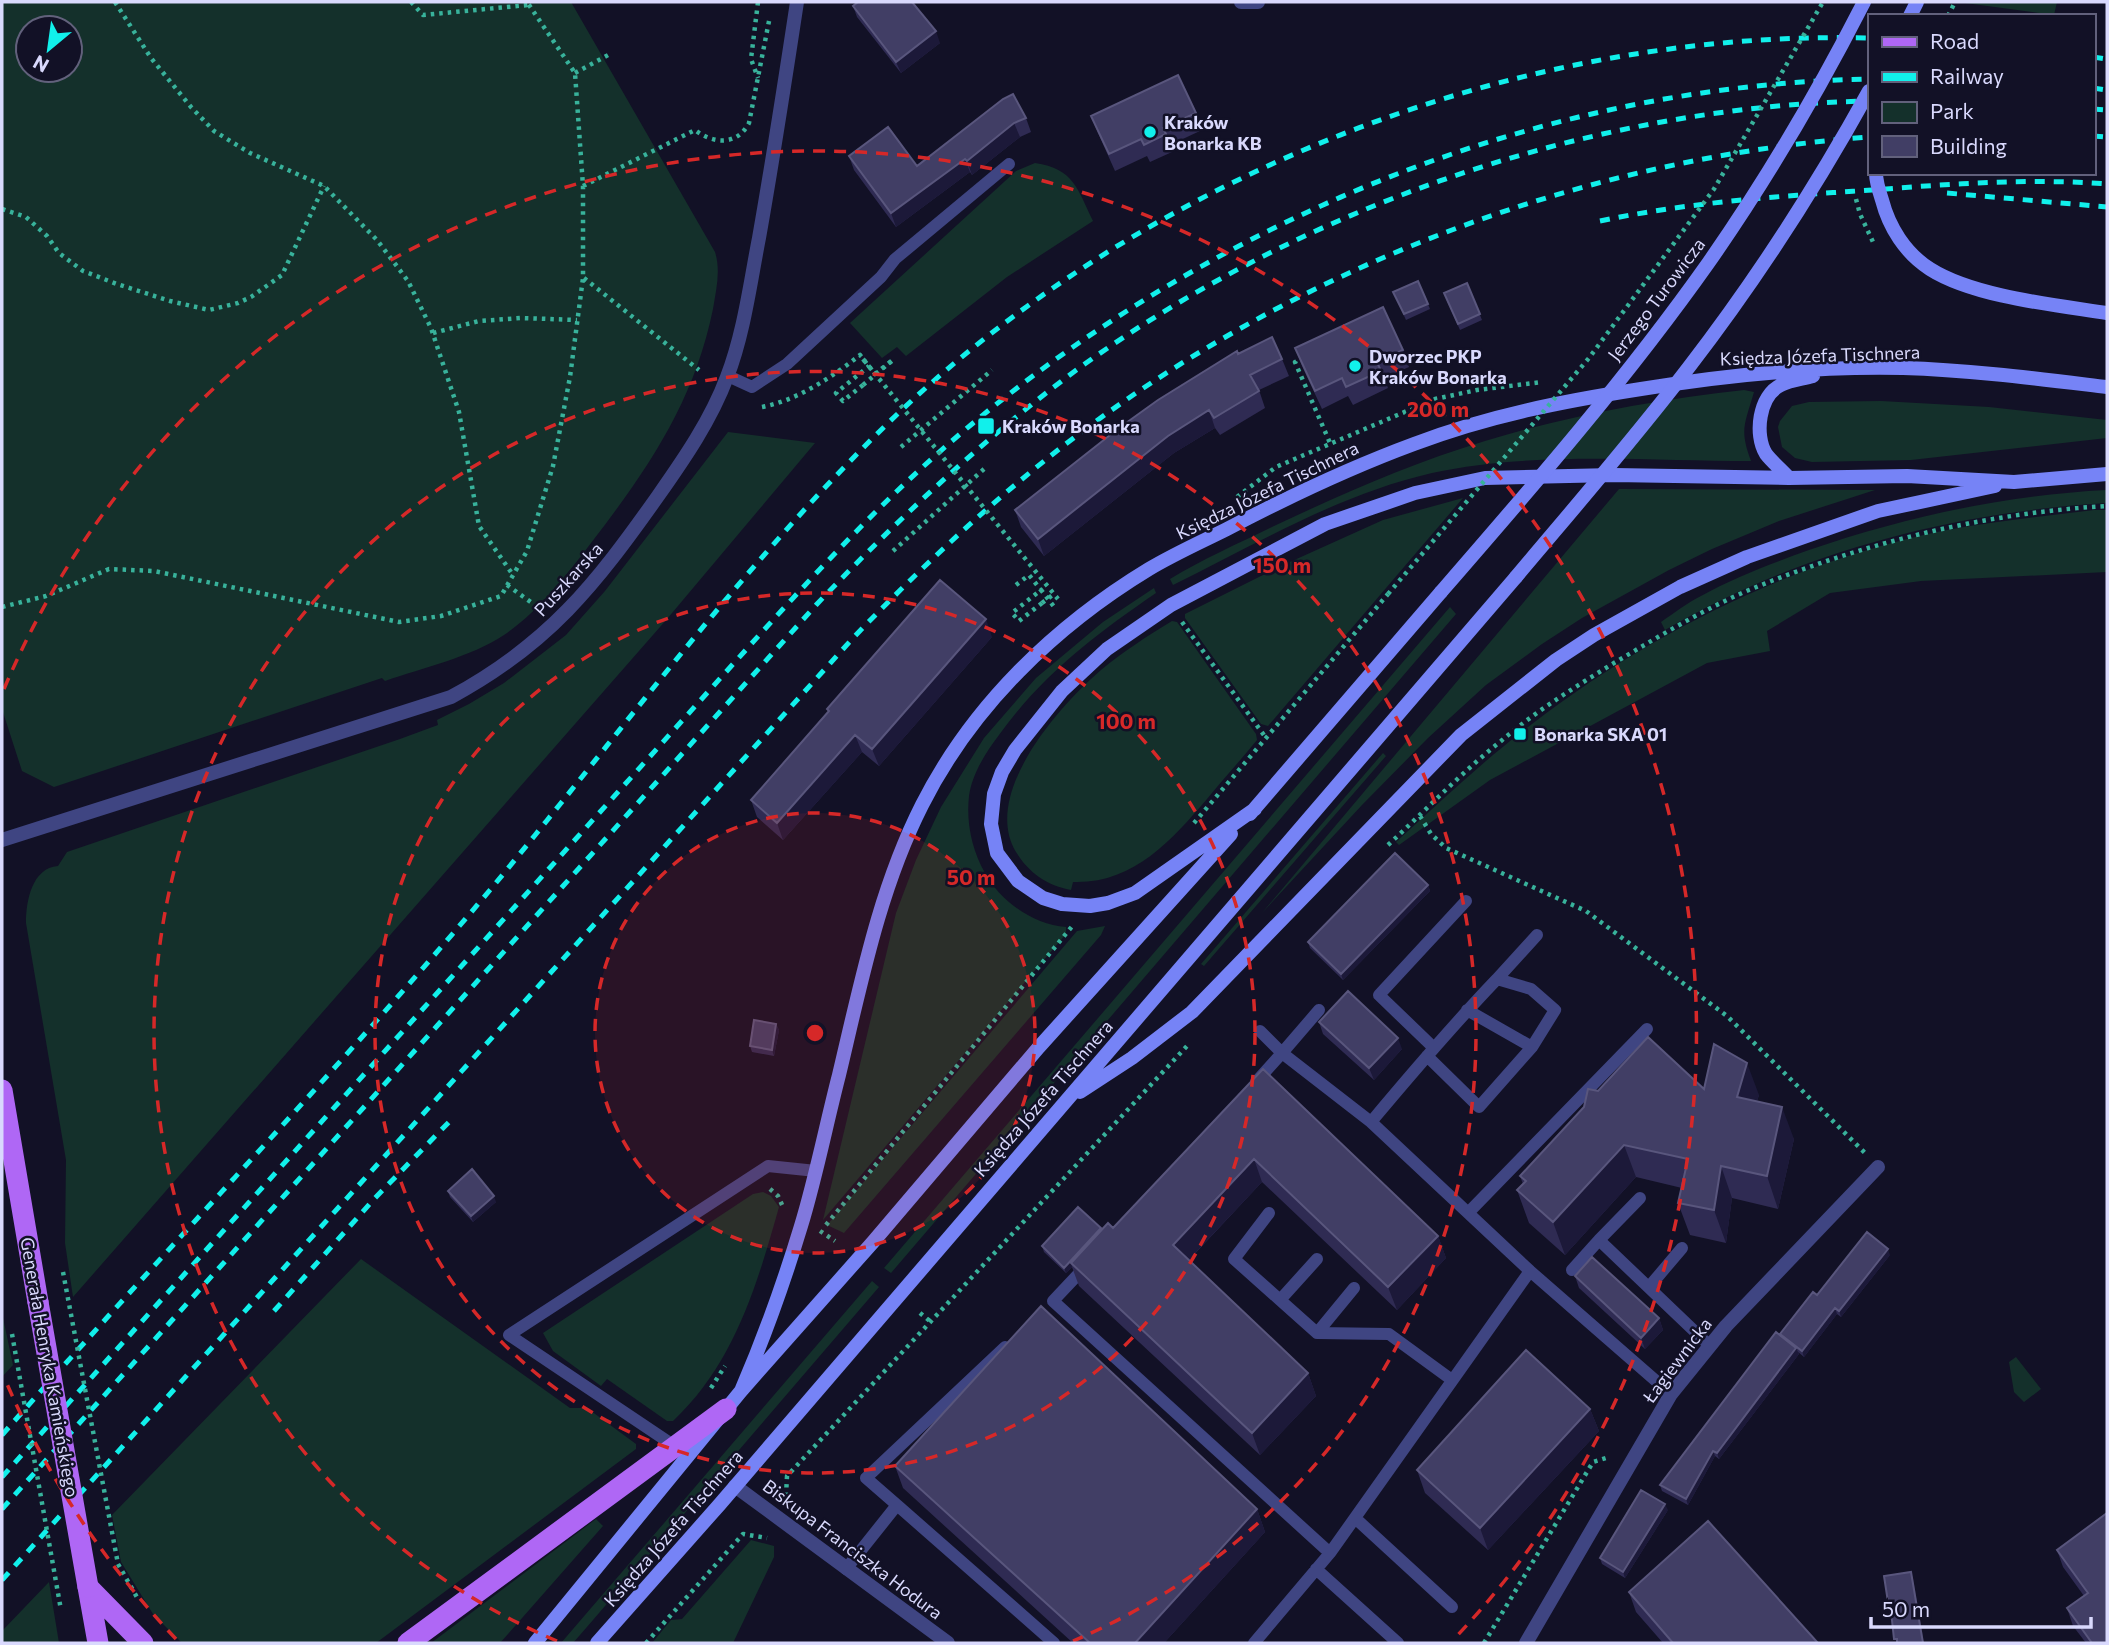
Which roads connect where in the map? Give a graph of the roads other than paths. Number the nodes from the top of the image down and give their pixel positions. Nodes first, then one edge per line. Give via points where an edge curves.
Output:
1 (797, 2) edge
2 (1241, 2) edge
3 (1258, 2) edge
4 (1864, 2) edge
5 (1868, 93) edge
6 (1009, 163) dead end
7 (1876, 175) edge
8 (2107, 313) edge
9 (1838, 369) junction
10 (728, 376) junction
11 (2107, 387) edge
12 (2107, 474) edge
13 (1789, 478) junction
14 (2014, 482) junction
15 (1441, 592) joint
16 (1255, 809) junction
17 (2, 840) edge
18 (1466, 901) dead end
19 (1537, 935) dead end
20 (1497, 979) junction
21 (1319, 1010) dead end
22 (1467, 1010) junction
23 (1647, 1029) dead end
24 (1260, 1031) dead end
25 (1532, 1047) junction
26 (1430, 1052) junction
27 (1282, 1053) junction
28 (2, 1090) edge
29 (1245, 1093) edge
30 (1064, 1103) junction
31 (1371, 1122) junction
32 (1878, 1167) road end
33 (816, 1171) junction
34 (11, 1188) edge
35 (1640, 1198) dead end
36 (1269, 1213) dead end
37 (1468, 1213) junction
38 (1599, 1240) junction
39 (1682, 1248) dead end
40 (1099, 1252) edge
41 (1318, 1259) dead end
42 (1572, 1270) dead end
43 (1530, 1271) junction
44 (1648, 1287) junction
45 (1354, 1288) dead end
46 (1280, 1300) junction
47 (1317, 1333) junction
48 (1014, 1338) edge
49 (1710, 1346) junction
50 (1452, 1380) junction
51 (741, 1391) junction
52 (1671, 1394) junction
53 (726, 1409) junction
54 (676, 1447) junction
55 (735, 1486) junction
56 (897, 1505) junction
57 (1355, 1518) junction
58 (1330, 1553) junction
59 (846, 1569) junction
60 (1317, 1569) junction
61 (88, 1587) junction
62 (1452, 1607) dead end
63 (97, 1640) edge
64 (143, 1643) edge
65 (408, 1643) edge
66 (535, 1643) edge
67 (597, 1643) edge
68 (948, 1643) edge
69 (1054, 1643) edge
70 (1254, 1643) edge
71 (1398, 1643) edge
72 (1526, 1643) edge

1 - 10 street, Puszkarska via 759,235
2 - 3 street
4 - 15 main road, Jerzego Turowicza, bridge via 1804,114 1709,262 1578,432
5 - 30 main road, Księdza Józefa Tischnera, bridge via 1808,196 1715,333 1623,449
6 - 10 lane via 895,259 787,364 752,387
7 - 8 main road, bridge via 1886,217 1902,244 1930,269 2022,299
9 - 11 main road, Księdza Józefa Tischnera via 1903,368
9 - 13 main road via 1779,386 1765,401 1761,442
9 - 33 main road, Księdza Józefa Tischnera via 1716,377 1560,402 1416,443 1318,482 1151,568 1072,623 1016,674 981,715 944,768 897,859 876,925
10 - 17 street, Puszkarska via 691,446 613,558 565,614 494,673 429,706
12 - 14 main road
13 - 14 main road via 1907,476
13 - 16 main road via 1485,478 1415,493 1325,524 1171,605 1086,668 1015,750 994,794 991,824 998,853 1018,881 1043,898 1090,906 1135,893
14 - 30 main road via 1878,511 1747,557 1680,587 1594,635 1451,744 1192,1012
15 - 16 main road, Księdza Józefa Tischnera
16 - 51 main road, Księdza Józefa Tischnera via 1074,1007
18 - 26 lane via 1379,995
19 - 20 lane
20 - 22 lane
20 - 25 lane via 1531,989 1555,1010
21 - 27 lane
22 - 25 lane
22 - 26 lane
23 - 37 lane
24 - 27 lane
25 - 26 lane via 1479,1107
26 - 31 lane
27 - 29 lane
27 - 31 lane
28 - 34 main road, Generała Henryka Kamieńskiego
30 - 55 main road, Księdza Józefa Tischnera
31 - 37 lane
32 - 49 street, Łagiewnicka
33 - 51 main road, Księdza Józefa Tischnera via 802,1226
33 - 54 lane via 768,1166 509,1335
34 - 61 main road, Generała Henryka Kamieńskiego, bridge via 38,1302
35 - 38 lane
36 - 46 lane via 1234,1259
37 - 43 lane
38 - 42 lane
38 - 44 lane
39 - 44 lane
40 - 58 lane via 1048,1306
41 - 46 lane
43 - 50 lane
43 - 52 lane
44 - 49 lane
45 - 47 lane
46 - 47 lane
47 - 50 lane via 1389,1334
48 - 56 lane via 866,1478
49 - 52 street, Łagiewnicka
50 - 57 lane
51 - 53 main road, Księdza Józefa Tischnera
52 - 72 street, Łagiewnicka
53 - 54 main road
53 - 66 main road, Księdza Józefa Tischnera
54 - 65 main road
55 - 59 street, Biskupa Franciszka Hodura
55 - 67 main road, Księdza Józefa Tischnera
56 - 59 lane
56 - 69 lane
57 - 58 lane
57 - 62 lane
58 - 60 lane
59 - 68 street, Biskupa Franciszka Hodura
60 - 70 lane
60 - 71 lane
61 - 63 main road, Generała Henryka Kamieńskiego
61 - 64 main road

